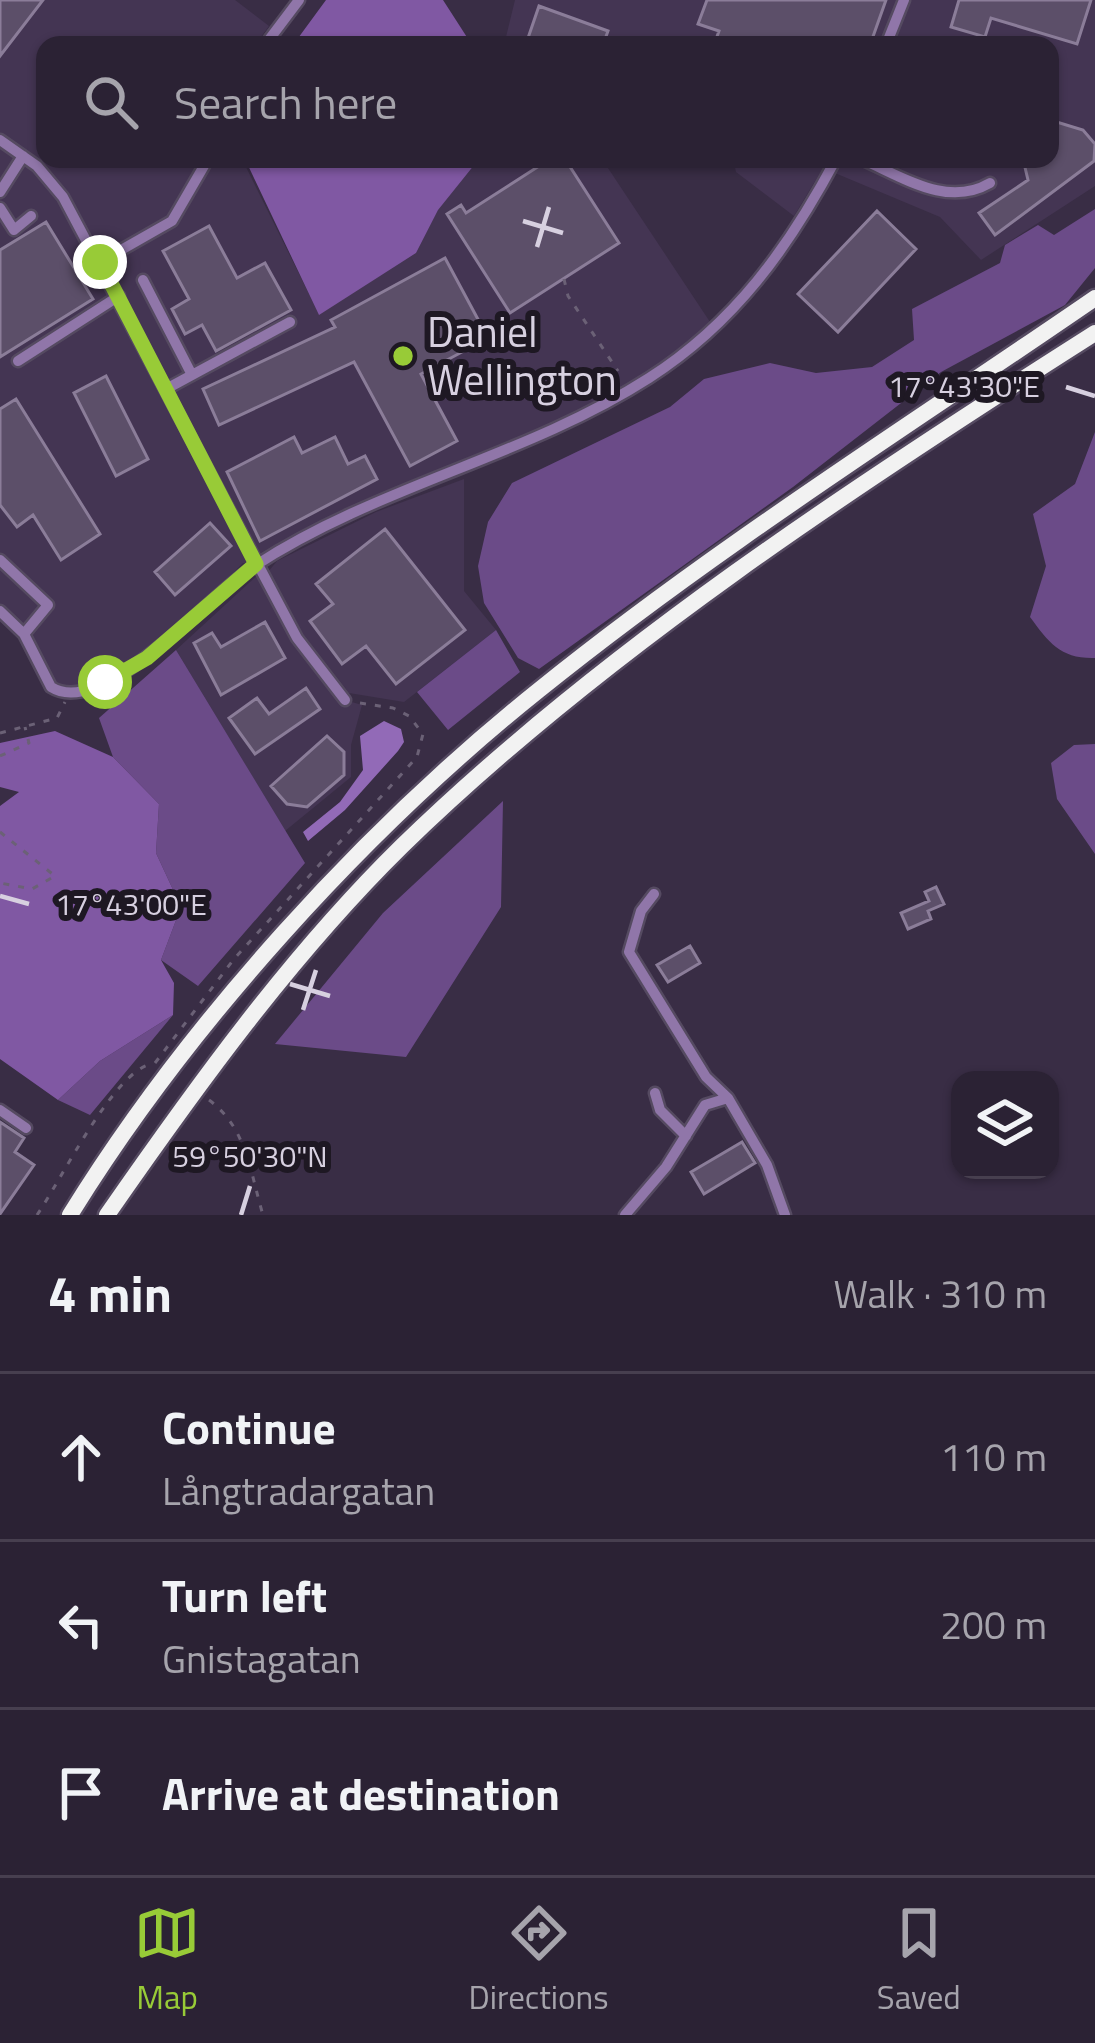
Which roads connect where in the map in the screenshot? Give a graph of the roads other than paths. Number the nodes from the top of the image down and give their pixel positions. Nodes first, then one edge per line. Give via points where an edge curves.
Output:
1 (299, 0) edge
2 (904, 0) edge
3 (272, 36) edge
4 (890, 36) edge
5 (0, 140) edge
6 (23, 156) junction
7 (203, 168) edge
8 (832, 168) edge
9 (883, 168) edge
10 (990, 183) dead end
11 (0, 192) edge
12 (0, 208) edge
13 (32, 216) dead end
14 (100, 262) junction
15 (143, 280) dead end
16 (119, 296) junction
17 (1095, 298) edge
18 (290, 322) dead end
19 (1095, 333) edge
20 (18, 361) dead end
21 (192, 375) junction
22 (168, 388) junction
23 (0, 560) edge
24 (256, 564) junction
25 (0, 611) edge
26 (24, 634) junction
27 (346, 700) road end
28 (654, 895) dead end
29 (655, 1094) dead end
30 (728, 1098) junction
31 (0, 1110) edge
32 (26, 1128) dead end
33 (686, 1136) junction
34 (70, 1215) edge
35 (107, 1215) edge
36 (625, 1215) edge
37 (784, 1215) edge

1 - 3 street
2 - 4 street
5 - 6 street
6 - 11 street
6 - 14 street via 63,197
7 - 14 street via 172,220
8 - 24 street via 809,215 756,287 649,378 400,488
9 - 10 street via 950,196
12 - 13 street via 14,230
14 - 16 street
15 - 21 street
16 - 20 street
16 - 22 street
17 - 34 highway via 711,563 442,772 242,984
18 - 21 street
19 - 35 highway via 728,582 555,709 463,789 398,850 264,1003
21 - 22 street
22 - 24 street
23 - 26 street via 48,605
24 - 26 street via 147,658 66,698 45,679
24 - 27 street via 297,638
25 - 26 street
28 - 30 street via 629,952 706,1077
29 - 33 street
30 - 33 street via 705,1105
30 - 37 street via 767,1165
31 - 32 street
33 - 36 street

